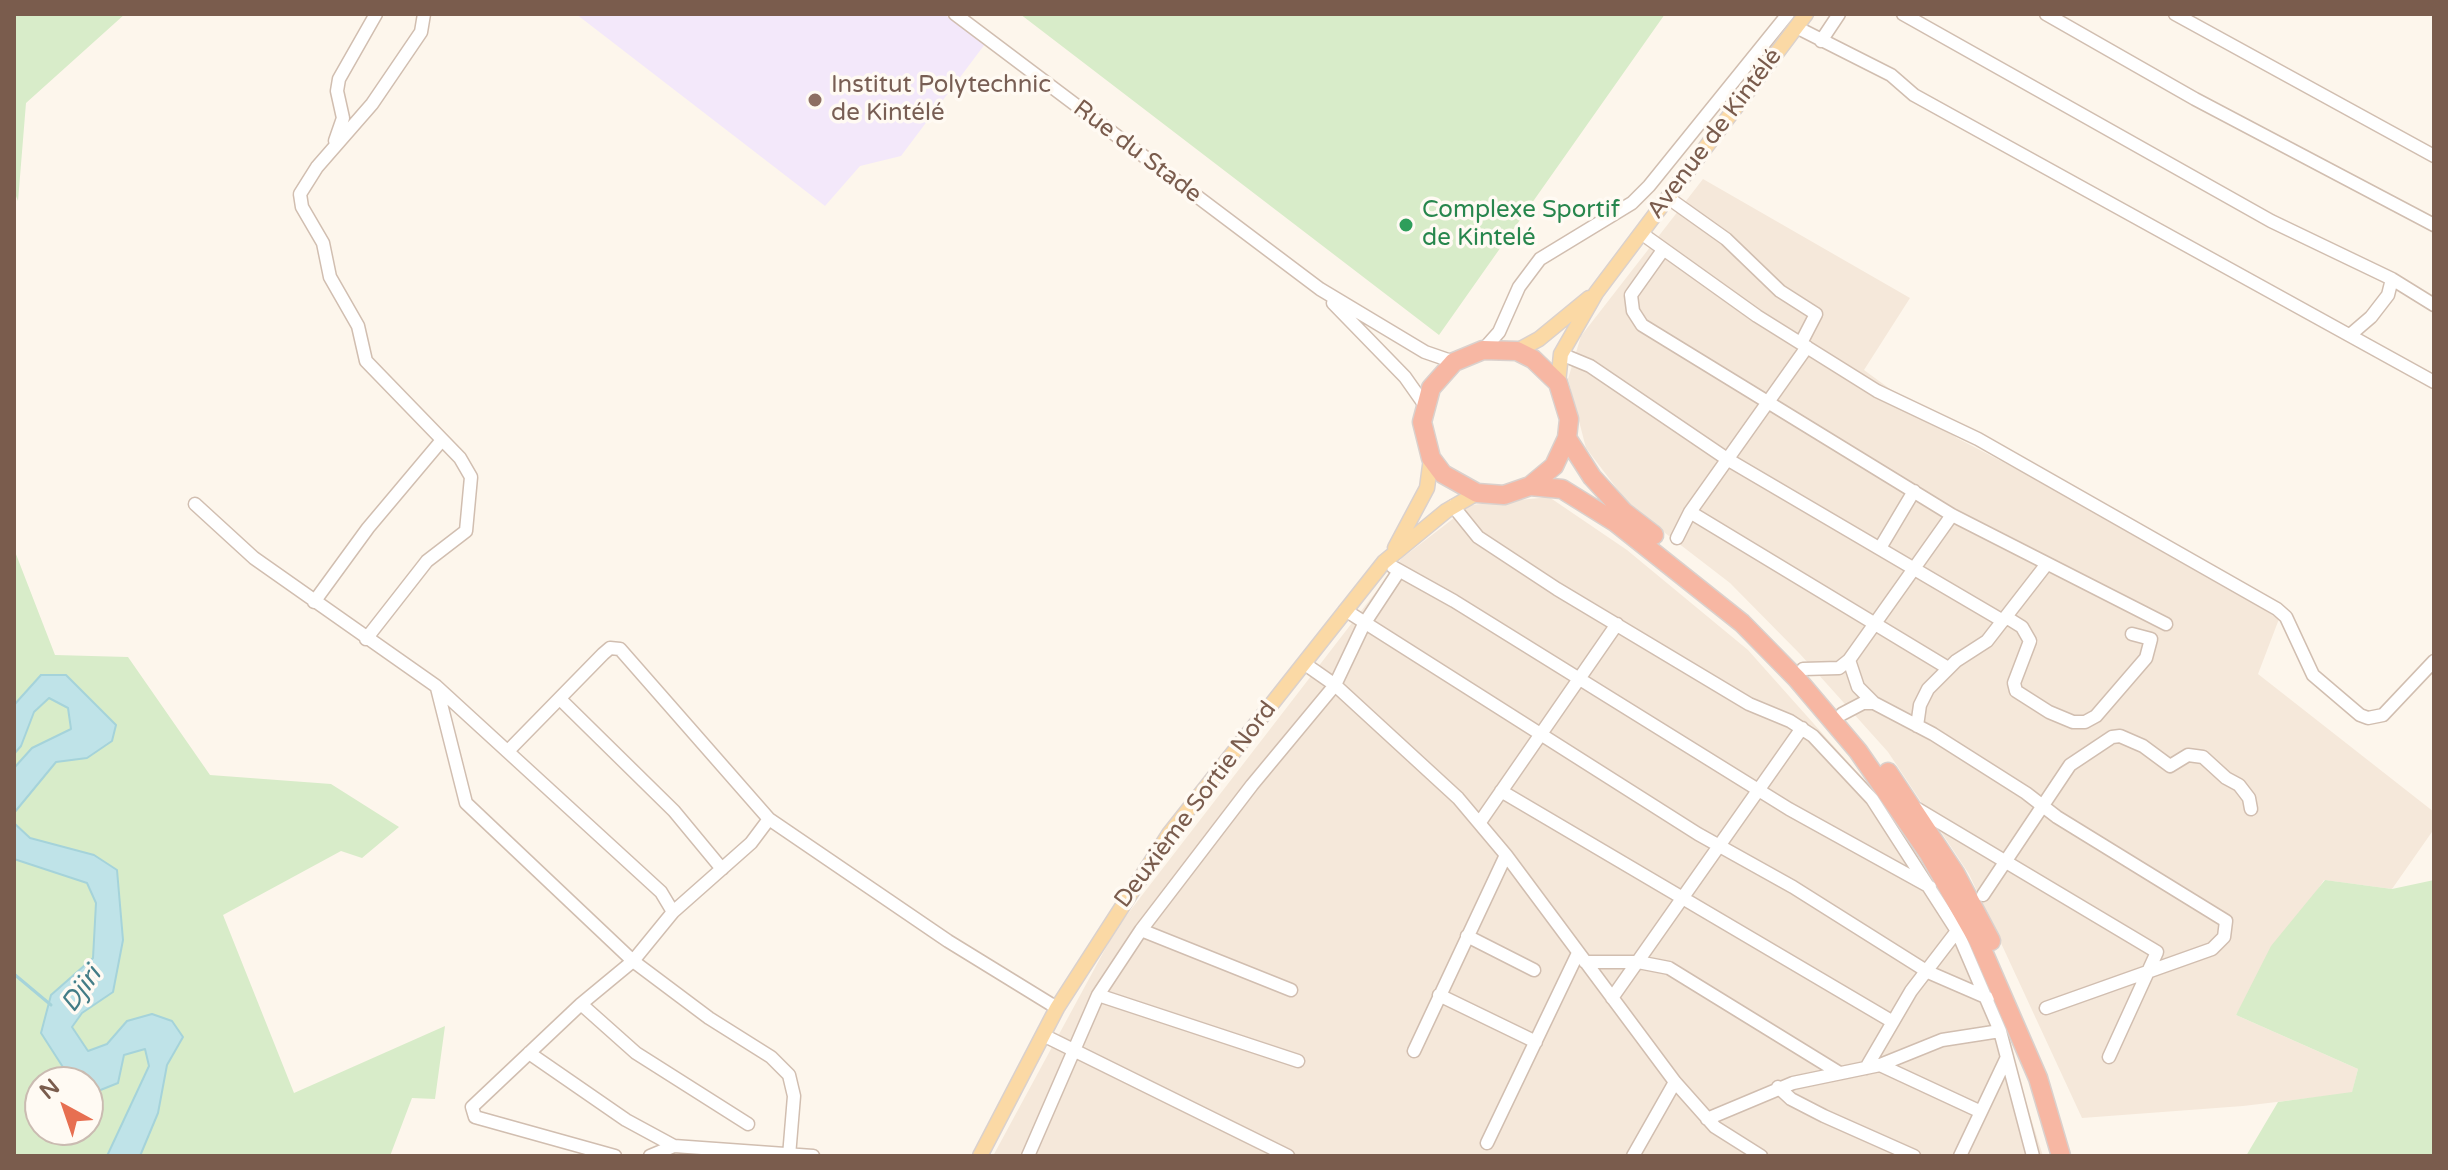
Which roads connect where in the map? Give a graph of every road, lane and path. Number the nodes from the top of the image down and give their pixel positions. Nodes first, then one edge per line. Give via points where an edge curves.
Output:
1 (376, 14) edge
2 (424, 14) edge
3 (955, 14) edge
4 (1806, 14) edge
5 (1839, 14) edge
6 (1903, 14) edge
7 (2046, 14) edge
8 (2175, 14) edge
9 (1792, 20) edge
10 (1821, 41) junction
11 (331, 151) junction
12 (2434, 156) edge
13 (1667, 197) junction
14 (2434, 225) edge
15 (1641, 233) junction
16 (1663, 250) junction
17 (2392, 279) junction
18 (1320, 289) junction
19 (1596, 293) junction
20 (2434, 305) edge
21 (2350, 335) junction
22 (1804, 345) junction
23 (1483, 350) junction
24 (1517, 351) junction
25 (1561, 354) junction
26 (1454, 362) junction
27 (2434, 382) edge
28 (1558, 383) junction
29 (1424, 404) junction
30 (1769, 404) junction
31 (1567, 438) junction
32 (442, 440) junction
33 (1431, 458) junction
34 (1727, 459) junction
35 (1530, 486) junction
36 (1914, 491) junction
37 (1477, 493) junction
38 (195, 504) dead end
39 (1453, 506) junction
40 (1690, 512) junction
41 (1952, 515) junction
42 (1677, 538) dead end
43 (1880, 548) junction
44 (1387, 558) junction
45 (2046, 565) junction
46 (1915, 569) junction
47 (1399, 571) junction
48 (314, 602) junction
49 (1345, 610) junction
50 (2004, 619) junction
51 (1875, 622) junction
52 (1364, 624) junction
53 (1617, 624) junction
54 (2166, 624) dead end
55 (2132, 634) dead end
56 (366, 639) junction
57 (1849, 660) junction
58 (2434, 661) edge
59 (1305, 664) junction
60 (1948, 668) junction
61 (1803, 669) junction
62 (1578, 679) junction
63 (1335, 685) junction
64 (436, 686) junction
65 (561, 700) junction
66 (1874, 703) junction
67 (1842, 714) junction
68 (1917, 726) junction
69 (1802, 728) junction
70 (1539, 735) junction
71 (509, 750) junction
72 (1759, 790) junction
73 (1501, 791) junction
74 (1914, 807) junction
75 (2043, 807) junction
76 (2251, 809) dead end
77 (769, 819) junction
78 (1480, 822) junction
79 (1721, 847) junction
80 (1506, 855) junction
81 (2006, 861) junction
82 (722, 869) junction
83 (1933, 888) junction
84 (1983, 895) dead end
85 (1685, 898) junction
86 (673, 912) junction
87 (1141, 930) junction
88 (1957, 931) junction
89 (1467, 936) junction
90 (1582, 957) junction
91 (633, 961) junction
92 (1638, 962) junction
93 (2152, 969) junction
94 (1534, 970) dead end
95 (1928, 972) junction
96 (1291, 990) dead end
97 (1098, 995) junction
98 (1439, 995) junction
99 (1612, 998) junction
100 (1988, 998) junction
101 (581, 1004) junction
102 (1057, 1008) junction
103 (2046, 1008) dead end
104 (1893, 1022) junction
105 (2000, 1031) junction
106 (1043, 1035) junction
107 (1536, 1042) junction
108 (1073, 1048) junction
109 (1414, 1051) dead end
110 (529, 1053) junction
111 (2007, 1057) junction
112 (2109, 1057) dead end
113 (1298, 1061) dead end
114 (1880, 1065) junction
115 (1866, 1068) junction
116 (1838, 1072) junction
117 (1675, 1082) junction
118 (1778, 1087) junction
119 (1979, 1111) junction
120 (1707, 1119) junction
121 (748, 1124) dead end
122 (1487, 1143) dead end
123 (674, 1146) junction
124 (615, 1156) edge
125 (650, 1156) edge
126 (789, 1156) edge
127 (813, 1156) edge
128 (980, 1156) edge
129 (1028, 1156) edge
130 (1288, 1156) edge
131 (1633, 1156) edge
132 (1761, 1156) edge
133 (1914, 1156) edge
134 (1960, 1156) edge
135 (2033, 1156) edge
136 (2061, 1156) edge
137 (2073, 1156) edge

1 - 11 street via 339,79 343,118
2 - 11 street via 421,32 401,62
3 - 18 street, Rue du Stade
4 - 9 main road, Avenue de Kintélé
5 - 10 street
6 - 17 street via 2271,221
7 - 14 street
8 - 12 street
9 - 10 street
9 - 13 main road, Avenue de Kintélé
9 - 23 street via 1632,203 1540,259 1519,287 1499,332
10 - 21 street via 1891,75 1914,95
11 - 32 street via 300,194 302,207 323,243 330,277 358,326 366,361
13 - 15 main road, Avenue de Kintélé
13 - 22 street via 1726,239 1780,291 1816,314
15 - 16 street
15 - 19 main road, Avenue de Kintélé
16 - 22 street
16 - 30 street via 1631,295 1637,319
17 - 20 street
17 - 21 street via 2380,306
18 - 26 street, Rue du Stade via 1425,352
18 - 29 street, Rue du Stade
19 - 24 main road, Avenue de Kintélé
19 - 25 main road, Avenue de Kintélé
21 - 27 street
22 - 30 street
22 - 58 street via 1877,391 1978,439 2277,609 2286,617 2307,668 2360,715 2383,715
23 - 24 highway
23 - 26 highway
24 - 28 highway
25 - 28 main road, Avenue de Kintélé
25 - 34 street via 1590,366
26 - 29 highway via 1441,373
28 - 31 highway via 1567,410
29 - 33 highway via 1423,431
30 - 34 street
30 - 36 street
31 - 35 highway via 1554,466
31 - 61 highway via 1581,464 1624,512 1718,588
32 - 48 street
32 - 56 street via 471,477 466,531 427,561
33 - 37 highway via 1451,480
33 - 44 main road, Deuxième Sortie Nord via 1427,488
34 - 40 street
34 - 43 street
35 - 37 highway via 1504,495
35 - 136 highway via 1571,494 1699,586 1770,651 1858,751 1929,854 1978,940 2032,1064
36 - 41 street
36 - 43 street
37 - 39 main road, Deuxième Sortie Nord
38 - 48 street via 254,558
39 - 44 main road, Deuxième Sortie Nord
39 - 53 street via 1483,540
40 - 42 street
40 - 51 street
41 - 45 street
41 - 46 street
43 - 46 street
44 - 47 street
44 - 49 main road, Deuxième Sortie Nord
45 - 50 street
45 - 54 street
46 - 50 street
46 - 51 street
47 - 52 street
47 - 62 street
48 - 56 street
49 - 52 street
49 - 59 main road, Deuxième Sortie Nord
50 - 55 street via 2022,627 2030,641 2014,683 2016,691 2073,722 2096,716 2146,658 2151,639
50 - 60 street via 1983,645
51 - 57 street
51 - 60 street
52 - 63 street
52 - 70 street
53 - 62 street
53 - 69 street via 1749,704
56 - 64 street
57 - 61 street via 1839,668
57 - 66 street via 1858,687
59 - 63 street
59 - 102 main road, Deuxième Sortie Nord via 1169,834
60 - 68 street via 1923,697
61 - 67 highway
62 - 70 street
62 - 72 street
63 - 78 street
63 - 87 street
64 - 71 street
64 - 91 street via 466,803
65 - 71 street
65 - 77 street via 603,654 620,649
65 - 82 street via 674,811
66 - 67 street via 1855,705
66 - 68 street
67 - 74 highway
68 - 75 street
69 - 72 street
69 - 83 street via 1872,799
70 - 73 street
70 - 79 street
71 - 86 street via 661,892
72 - 79 street
72 - 83 street
73 - 78 street
73 - 85 street
74 - 81 street
74 - 137 highway via 1998,954 2051,1082
75 - 76 street via 2070,765 2117,735 2170,766 2188,755 2203,757 2239,785
75 - 81 street
75 - 93 street via 2226,921 2224,937 2212,949
77 - 82 street
77 - 102 street
78 - 80 street
79 - 85 street
79 - 95 street
80 - 89 street
80 - 90 street
81 - 84 street
81 - 93 street via 2155,950
82 - 86 street
83 - 88 street
85 - 92 street
85 - 104 street
86 - 91 street
87 - 96 street
87 - 97 street
88 - 95 street
88 - 100 street
89 - 94 street
89 - 98 street
90 - 92 street
90 - 99 street
90 - 107 street
91 - 101 street
91 - 126 street via 789,1075 794,1096
92 - 99 street
92 - 116 street via 1669,968
93 - 103 street
93 - 112 street
95 - 100 street
95 - 104 street
97 - 108 street
97 - 113 street
98 - 107 street
98 - 109 street
99 - 117 street
100 - 105 street
101 - 110 street
101 - 121 street via 636,1053
102 - 106 main road, Deuxième Sortie Nord
104 - 115 street
105 - 111 street
105 - 114 street via 1942,1040
106 - 108 street
106 - 128 main road, Deuxième Sortie Nord
107 - 122 street
108 - 129 street
108 - 130 street
110 - 123 street via 613,1112
110 - 124 street via 475,1102 475,1117
111 - 119 street
111 - 135 street
114 - 115 street
114 - 119 street
115 - 116 street
116 - 118 street
117 - 120 street
117 - 131 street
118 - 120 street
118 - 133 street via 1824,1116
119 - 134 street
120 - 132 street
123 - 125 street
123 - 126 street
126 - 127 street

